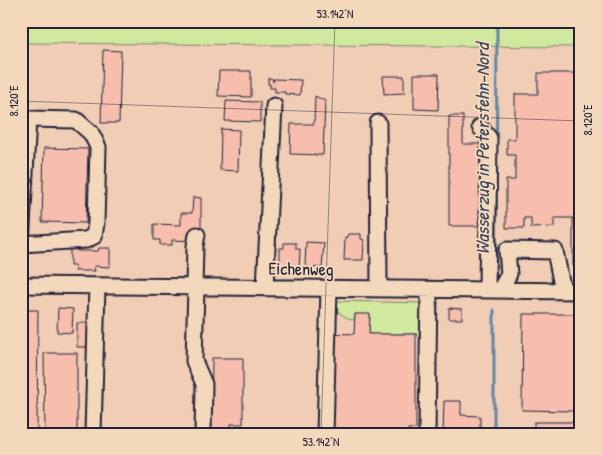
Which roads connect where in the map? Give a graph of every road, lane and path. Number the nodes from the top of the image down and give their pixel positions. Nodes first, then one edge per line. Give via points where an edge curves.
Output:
1 (274, 106) dead end
2 (378, 124) dead end
3 (480, 127) dead end
4 (197, 235) dead end
5 (21, 245) edge
6 (21, 285) edge
7 (97, 286) junction
8 (195, 287) junction
9 (265, 288) junction
10 (329, 288) junction
11 (379, 289) junction
12 (429, 290) junction
13 (493, 290) junction
14 (563, 291) junction
15 (581, 291) edge
16 (93, 434) edge
17 (204, 434) edge
18 (325, 434) edge
19 (427, 434) edge

1 - 9 street
2 - 11 street
3 - 13 street via 489,138
4 - 8 street
5 - 5 street via 86,240 94,236 98,147 91,133 76,120 28,119
6 - 7 street, Eichenweg
7 - 8 street, Eichenweg
7 - 16 street
8 - 9 street, Eichenweg
8 - 17 street via 194,361 204,384
9 - 10 street, Eichenweg
10 - 11 street, Eichenweg
10 - 18 street
11 - 12 street, Eichenweg
12 - 13 street, Eichenweg
12 - 19 street
13 - 14 street, Eichenweg
13 - 14 street via 509,274 507,250 555,250
14 - 15 street, Eichenweg

